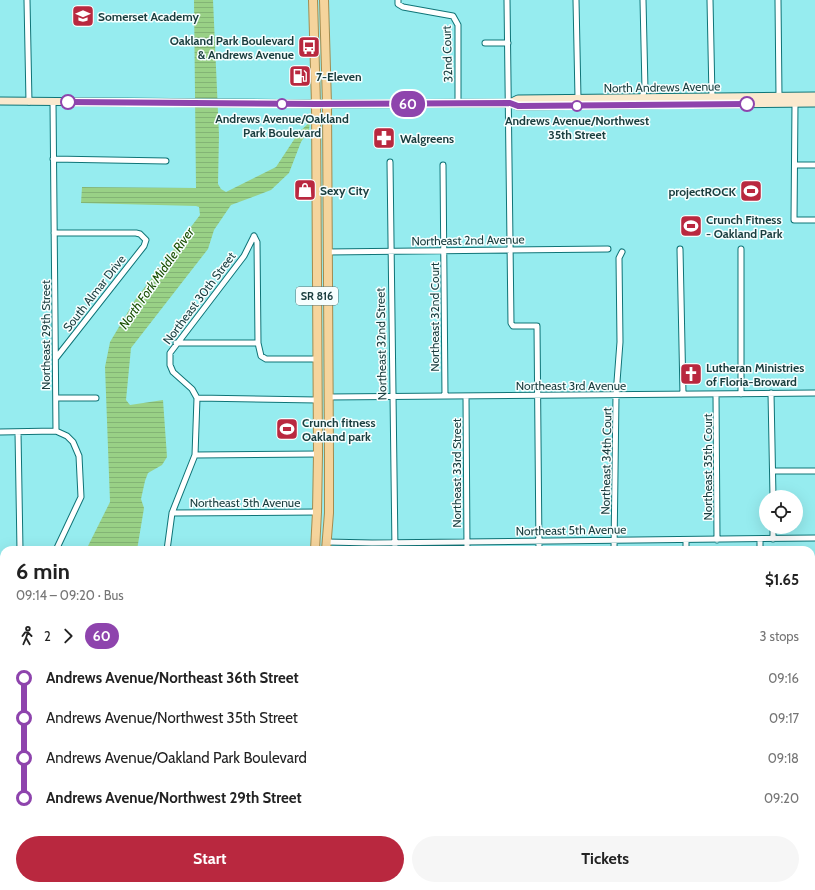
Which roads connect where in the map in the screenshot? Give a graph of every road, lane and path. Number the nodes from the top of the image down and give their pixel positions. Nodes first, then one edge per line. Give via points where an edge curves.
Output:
1 (26, 0) edge
2 (313, 0) edge
3 (324, 0) edge
4 (398, 0) edge
5 (508, 0) edge
6 (576, 0) edge
7 (643, 0) edge
8 (710, 0) edge
9 (778, 0) edge
10 (485, 43) dead end
11 (508, 43) junction
12 (645, 88) junction
13 (779, 96) junction
14 (804, 96) junction
15 (815, 96) edge
16 (712, 97) junction
17 (578, 98) junction
18 (649, 101) junction
19 (0, 102) edge
20 (29, 102) junction
21 (53, 102) junction
22 (641, 102) junction
23 (458, 103) junction
24 (510, 103) junction
25 (316, 104) junction
26 (327, 104) junction
27 (772, 104) junction
28 (795, 104) junction
29 (815, 104) edge
30 (53, 159) junction
31 (166, 160) dead end
32 (390, 162) dead end
33 (443, 165) dead end
34 (794, 165) junction
35 (815, 165) edge
36 (815, 220) edge
37 (54, 233) junction
38 (316, 234) junction
39 (511, 249) junction
40 (608, 249) dead end
41 (680, 249) dead end
42 (741, 249) dead end
43 (391, 251) junction
44 (444, 251) junction
45 (327, 252) junction
46 (622, 252) dead end
47 (316, 284) junction
48 (328, 295) junction
49 (176, 343) junction
50 (258, 343) junction
51 (56, 358) junction
52 (317, 359) junction
53 (317, 382) junction
54 (771, 393) junction
55 (815, 393) edge
56 (616, 394) junction
57 (683, 394) junction
58 (716, 394) junction
59 (741, 394) junction
60 (538, 395) junction
61 (392, 396) junction
62 (445, 396) junction
63 (466, 396) junction
64 (328, 397) junction
65 (56, 398) junction
66 (96, 398) dead end
67 (197, 398) junction
68 (317, 400) junction
69 (56, 431) junction
70 (0, 432) edge
71 (18, 432) junction
72 (318, 454) junction
73 (196, 455) junction
74 (329, 467) junction
75 (774, 471) junction
76 (815, 471) edge
77 (774, 490) edge
78 (318, 512) junction
79 (172, 513) junction
80 (317, 522) junction
81 (773, 534) edge
82 (815, 538) edge
83 (760, 539) junction
84 (773, 539) junction
85 (615, 540) junction
86 (686, 540) junction
87 (717, 540) junction
88 (466, 541) junction
89 (539, 541) junction
90 (395, 542) junction
91 (20, 546) edge
92 (58, 546) edge
93 (168, 546) edge
94 (315, 546) edge
95 (326, 546) edge
96 (395, 546) edge
97 (467, 546) edge
98 (539, 546) edge
99 (614, 546) edge
100 (686, 546) edge
101 (760, 546) edge

1 - 20 street
2 - 25 main road, SR 816
3 - 26 main road, SR 816
4 - 23 street, 32nd Court via 402,7 453,16 456,20
5 - 11 street
6 - 17 street
7 - 12 street
8 - 16 street
9 - 13 street
10 - 11 street
11 - 24 street
12 - 18 street
12 - 22 street
13 - 14 main road, North Andrews Avenue
13 - 16 main road, North Andrews Avenue
13 - 27 main road
14 - 15 main road, North Andrews Avenue
14 - 28 main road
16 - 18 main road, North Andrews Avenue
17 - 22 main road, North Andrews Avenue
17 - 24 main road, North Andrews Avenue via 518,99
18 - 22 main road, North Andrews Avenue
18 - 27 main road, North Andrews Avenue
19 - 20 main road, North Andrews Avenue
20 - 21 main road, North Andrews Avenue
21 - 25 main road, North Andrews Avenue
21 - 30 street, Northeast 29th Street
22 - 24 main road, North Andrews Avenue via 518,106
23 - 24 main road, North Andrews Avenue
23 - 26 main road, North Andrews Avenue
24 - 39 street
25 - 26 main road, North Andrews Avenue
25 - 38 main road, SR 816
26 - 45 main road, SR 816
27 - 28 main road, North Andrews Avenue
28 - 29 main road, North Andrews Avenue
28 - 34 street
30 - 31 street
30 - 37 street, Northeast 29th Street
32 - 43 street, Northeast 32nd Street
33 - 44 street, Northeast 32nd Court
34 - 35 street
34 - 36 street via 794,220
37 - 51 street, Northeast 29th Street
37 - 51 street, South Almar Drive via 136,233 146,240 144,246
38 - 45 main road via 320,247
38 - 47 main road, SR 816
39 - 40 street, Northeast 2nd Avenue
39 - 44 street, Northeast 2nd Avenue
39 - 60 street via 511,323 518,327 537,326
41 - 57 street
42 - 59 street
43 - 44 street, Northeast 2nd Avenue
43 - 45 street, Northeast 2nd Avenue
43 - 61 street, Northeast 32nd Street
44 - 62 street, Northeast 32nd Court
45 - 48 main road, SR 816
46 - 56 street, Northeast 34th Court via 619,258 620,342
47 - 48 main road via 324,288
47 - 52 main road, SR 816
48 - 64 main road, SR 816
49 - 50 street
49 - 50 street, Northeast 30th Street via 244,256 254,236 257,242
49 - 67 street, Northeast 30th Street via 170,353 170,365 173,372 192,389
50 - 52 street via 261,356 266,359
51 - 65 street, Northeast 29th Street
52 - 53 main road, SR 816
53 - 64 main road via 322,393
53 - 68 main road, SR 816
54 - 55 street, Northeast 3rd Avenue
54 - 59 street, Northeast 3rd Avenue
54 - 75 street
56 - 57 street, Northeast 3rd Avenue
56 - 60 street, Northeast 3rd Avenue
56 - 85 street, Northeast 34th Court
57 - 58 street, Northeast 3rd Avenue
58 - 59 street, Northeast 3rd Avenue
58 - 87 street, Northeast 35th Court
60 - 63 street, Northeast 3rd Avenue
60 - 89 street
61 - 62 street, Northeast 3rd Avenue
61 - 64 street, Northeast 3rd Avenue
61 - 90 street, Northeast 32nd Street
62 - 63 street, Northeast 3rd Avenue
63 - 88 street, Northeast 33rd Street
64 - 74 main road, SR 816
65 - 66 street
65 - 69 street, Northeast 29th Street
67 - 68 street
67 - 73 street
68 - 72 main road, SR 816
69 - 71 street
69 - 92 street via 73,442 79,456 81,498
70 - 71 street
71 - 91 street
72 - 73 street
72 - 74 main road
72 - 78 main road, SR 816
73 - 79 street
74 - 95 main road, SR 816
75 - 76 street
75 - 77 street
78 - 79 street, Northeast 5th Avenue
78 - 80 main road, SR 816
79 - 93 street
80 - 94 main road, SR 816
80 - 95 main road
81 - 84 street
82 - 84 street, Northeast 5th Avenue
83 - 84 street, Northeast 5th Avenue
83 - 87 street, Northeast 5th Avenue
83 - 101 street
85 - 86 street, Northeast 5th Avenue
85 - 89 street, Northeast 5th Avenue
85 - 99 street, Northeast 34th Court
86 - 87 street, Northeast 5th Avenue
86 - 100 street
88 - 89 street, Northeast 5th Avenue
88 - 90 street, Northeast 5th Avenue
88 - 97 street, Northeast 33rd Street
89 - 98 street
90 - 95 street, Northeast 5th Avenue
90 - 96 street, Northeast 32nd Street

